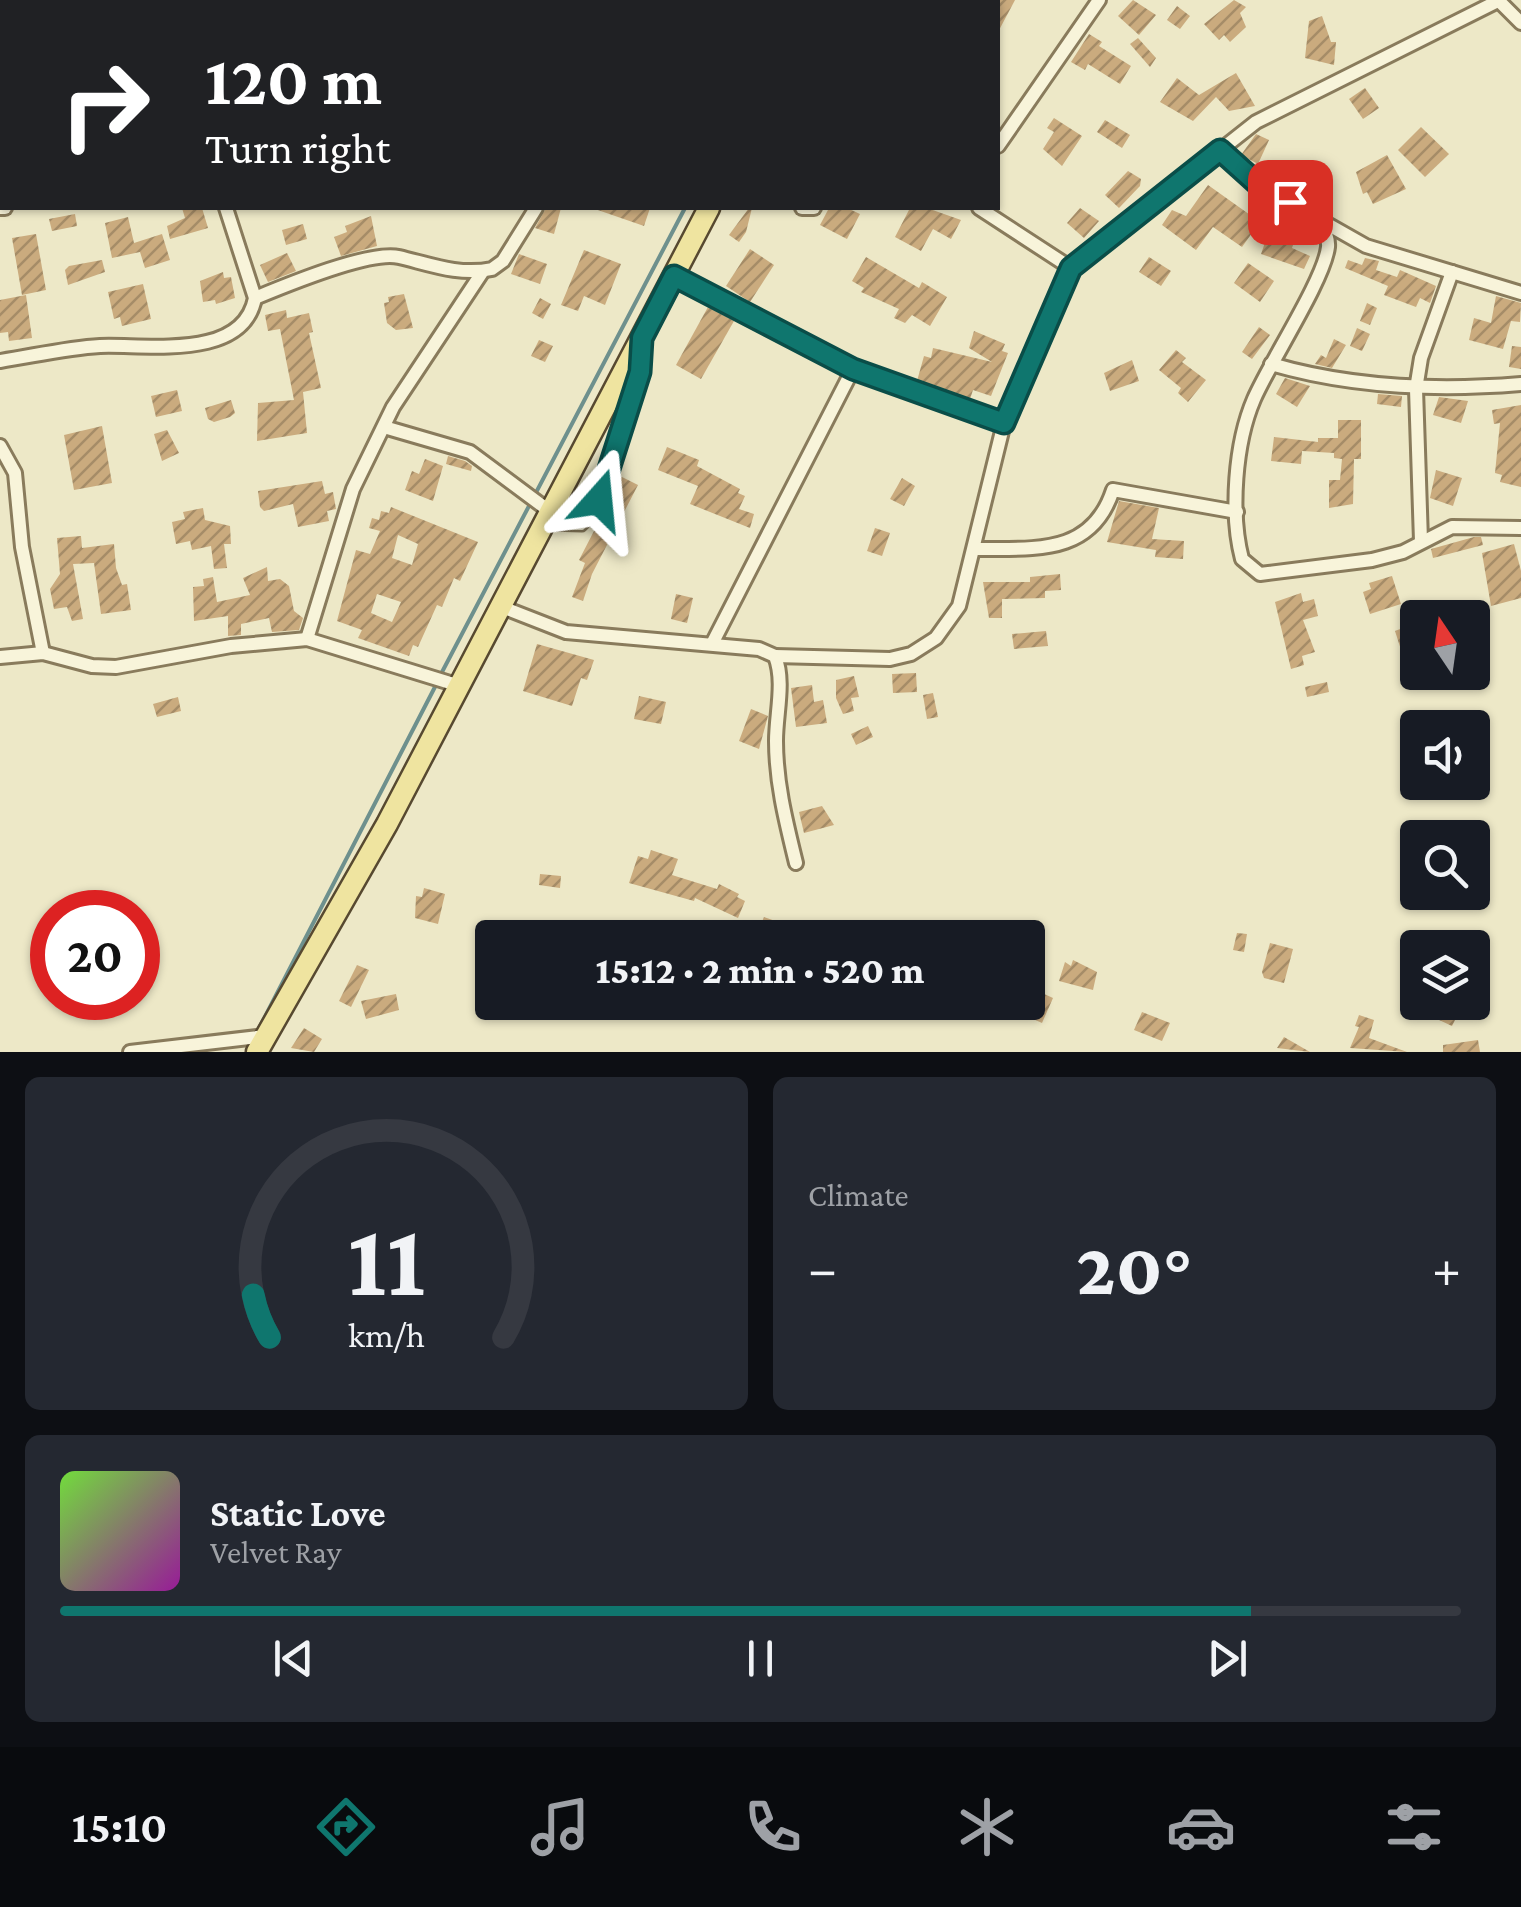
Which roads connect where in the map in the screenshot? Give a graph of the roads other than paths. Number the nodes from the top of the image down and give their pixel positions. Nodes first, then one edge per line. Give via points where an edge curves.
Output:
1 (1099, 0) edge
2 (1499, 0) edge
3 (1521, 24) edge
4 (1000, 143) edge
5 (1220, 150) junction
6 (227, 210) edge
7 (535, 210) edge
8 (708, 210) edge
9 (982, 210) edge
10 (1319, 218) junction
11 (1071, 268) junction
12 (484, 271) junction
13 (1452, 272) junction
14 (674, 276) junction
15 (1521, 292) edge
16 (255, 298) junction
17 (642, 338) junction
18 (0, 361) edge
19 (1271, 364) junction
20 (853, 369) junction
21 (1521, 384) edge
22 (1416, 389) junction
23 (1004, 423) junction
24 (384, 427) junction
25 (0, 446) edge
26 (1237, 512) junction
27 (549, 519) junction
28 (1521, 528) edge
29 (1421, 541) junction
30 (974, 549) junction
31 (502, 607) junction
32 (723, 626) junction
33 (307, 639) junction
34 (712, 644) junction
35 (731, 646) junction
36 (43, 653) junction
37 (775, 656) junction
38 (0, 657) edge
39 (460, 686) junction
40 (796, 863) dead end
41 (262, 1044) edge
42 (130, 1052) edge

1 - 4 street
2 - 3 street
2 - 5 street via 1256,122
5 - 10 street via 1260,186
5 - 11 street
6 - 16 street
7 - 12 street via 503,260
8 - 14 main road
9 - 11 street
10 - 13 street via 1366,246
10 - 19 street via 1328,246 1324,259
11 - 23 street
12 - 16 street via 388,256
12 - 24 street
13 - 15 street
13 - 22 street
14 - 17 main road
14 - 20 street
16 - 18 street via 245,322 218,340 98,346
17 - 27 main road
17 - 27 lane via 640,372 588,522
19 - 22 street
19 - 26 street via 1252,403
20 - 23 street
20 - 32 street
21 - 22 street
22 - 29 street
23 - 30 street
24 - 27 street via 470,452
24 - 33 street via 354,489
25 - 36 street via 16,473 22,547
26 - 29 street via 1242,559 1260,574 1372,560
26 - 30 street via 1113,490 1098,523 1062,545
27 - 31 main road
28 - 29 street via 1452,528
30 - 37 street via 959,606 936,638 910,654 866,661
31 - 34 street via 566,632
31 - 39 main road
32 - 34 street
32 - 35 street
33 - 36 street via 116,667
33 - 39 street
34 - 35 street
35 - 37 street
36 - 38 street
37 - 40 street via 780,801
39 - 41 main road
41 - 42 street

